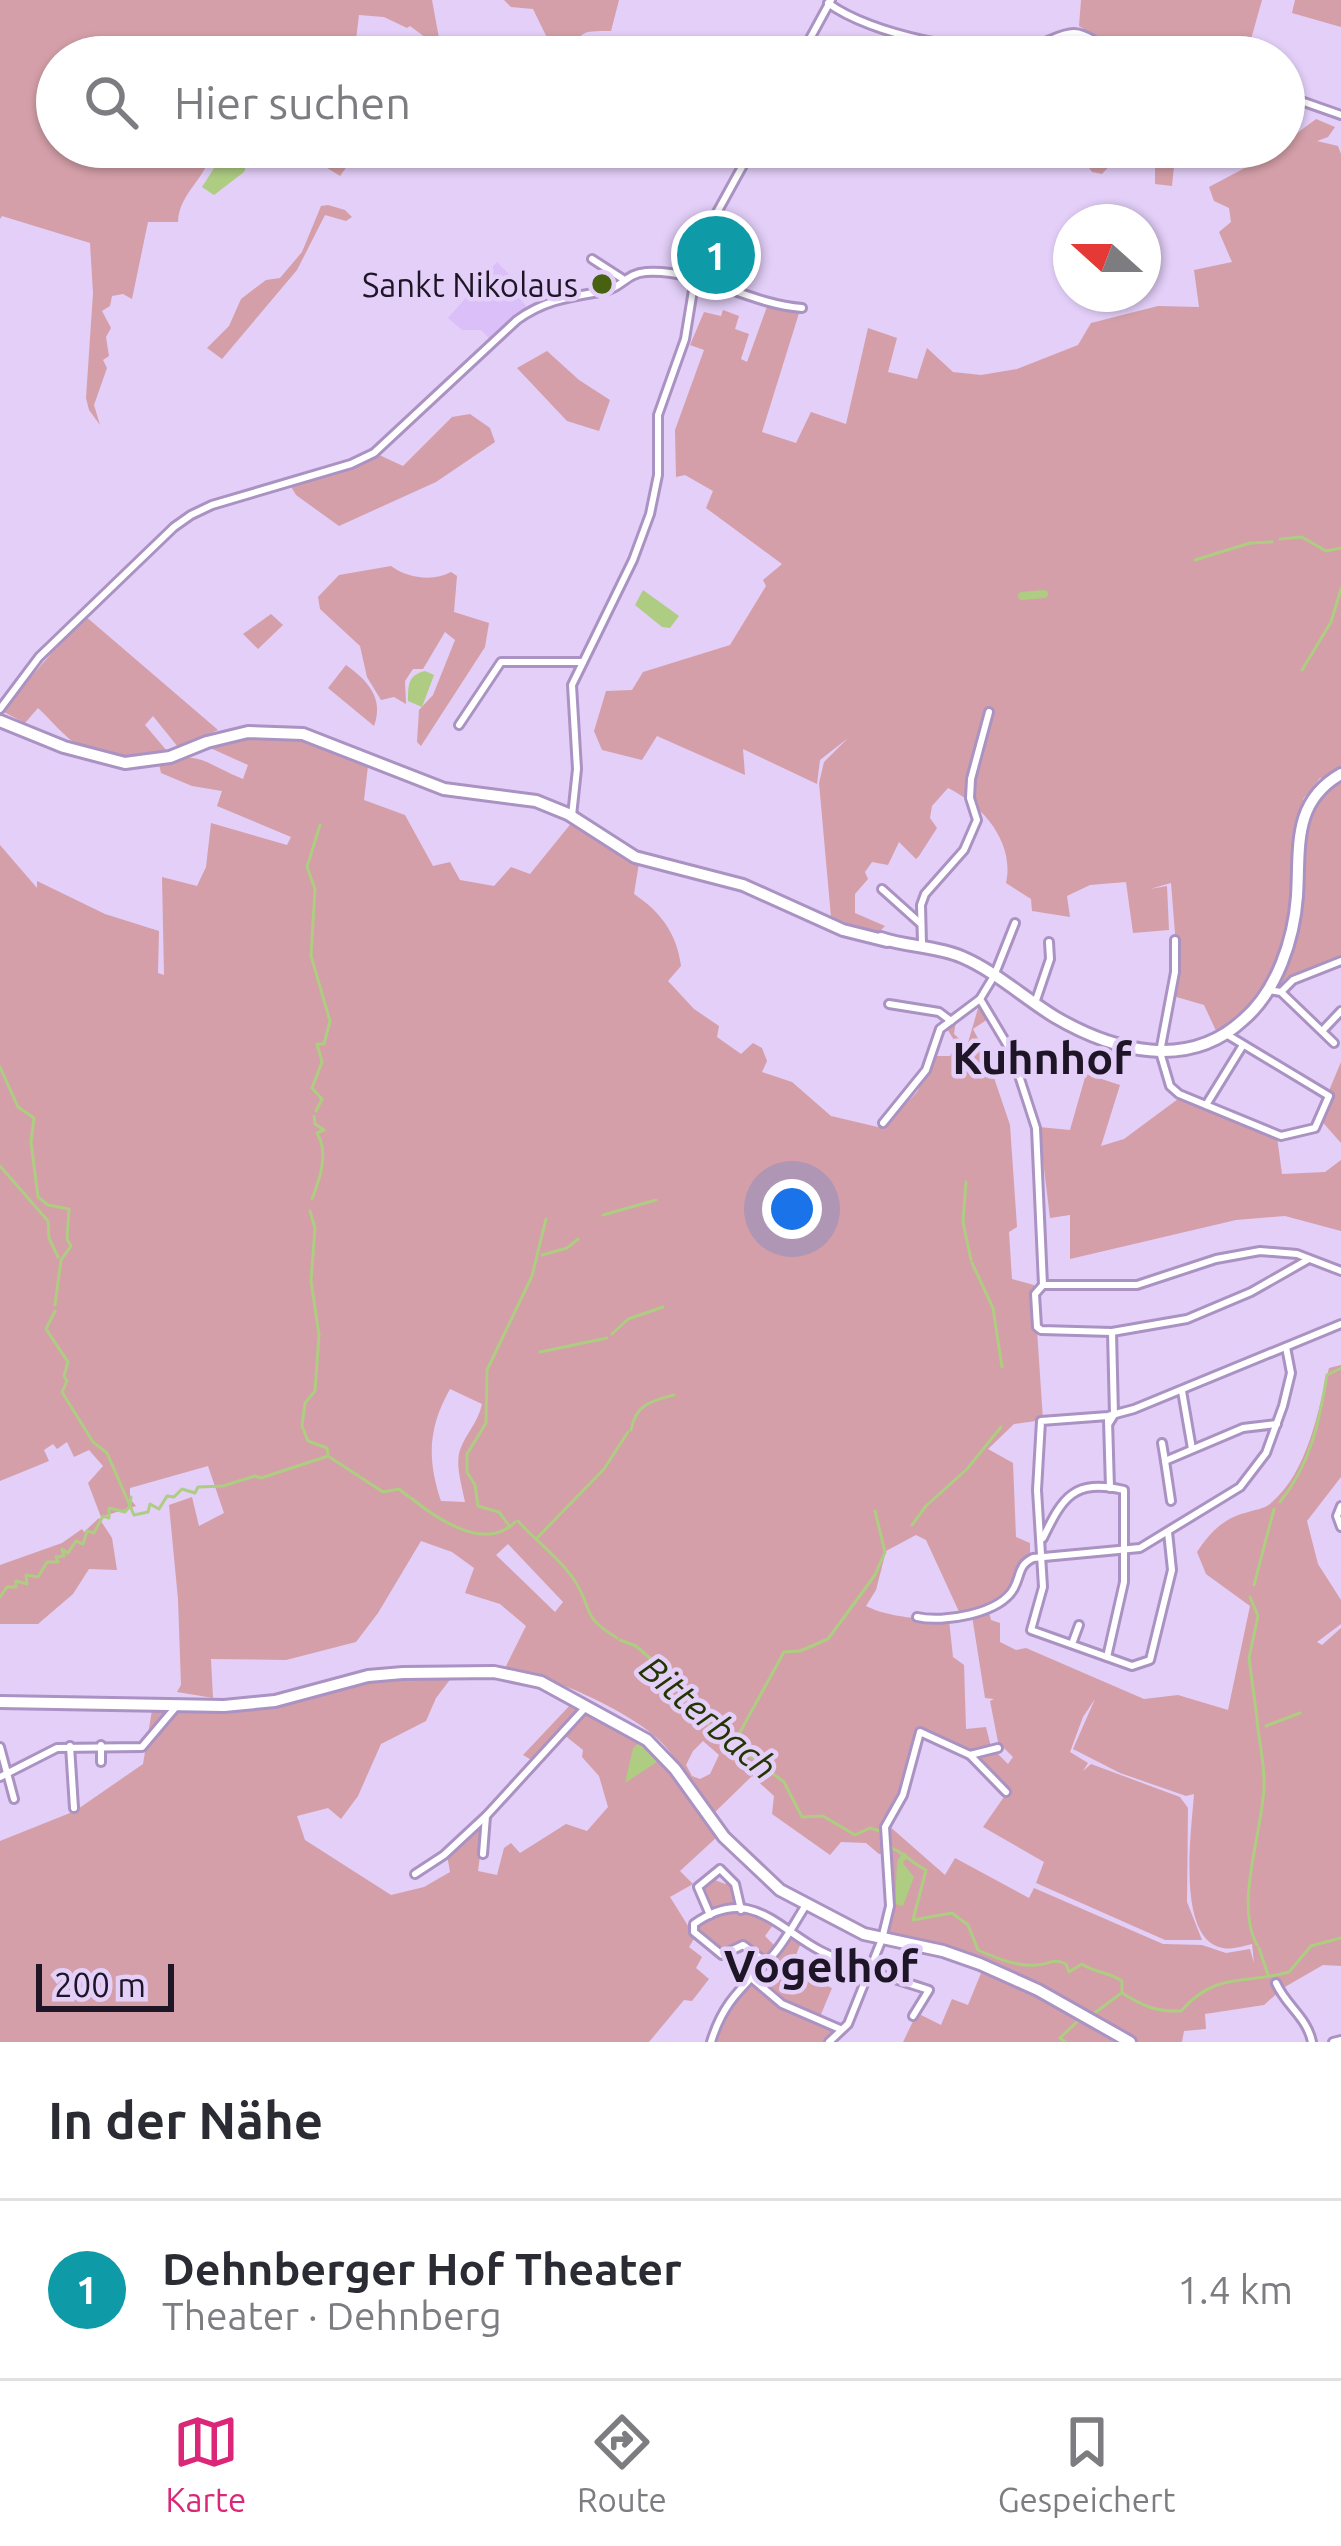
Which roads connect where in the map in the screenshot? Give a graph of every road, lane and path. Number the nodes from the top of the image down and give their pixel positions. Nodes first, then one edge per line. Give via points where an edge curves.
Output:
1 (830, 2) edge
2 (811, 36) edge
3 (908, 36) edge
4 (1305, 103) edge
5 (1341, 116) edge
6 (742, 168) edge
7 (592, 259) dead end
8 (691, 276) junction
9 (623, 279) junction
10 (802, 308) dead end
11 (584, 662) junction
12 (0, 709) edge
13 (989, 712) dead end
14 (0, 722) edge
15 (458, 725) dead end
16 (1341, 774) edge
17 (572, 816) junction
18 (882, 889) dead end
19 (824, 921) junction
20 (1016, 923) dead end
21 (921, 924) junction
22 (887, 940) junction
23 (1175, 940) dead end
24 (1049, 942) dead end
25 (922, 948) junction
26 (1341, 961) edge
27 (994, 976) junction
28 (1274, 991) junction
29 (980, 999) junction
30 (1035, 1003) junction
31 (889, 1004) dead end
32 (1341, 1011) edge
33 (951, 1021) junction
34 (1322, 1031) junction
35 (1226, 1034) junction
36 (1334, 1042) dead end
37 (1243, 1045) junction
38 (1160, 1052) junction
39 (1206, 1105) junction
40 (884, 1124) dead end
41 (1309, 1258) junction
42 (1341, 1271) edge
43 (1043, 1285) junction
44 (1341, 1324) edge
45 (1112, 1332) junction
46 (1286, 1347) junction
47 (1182, 1390) dead end
48 (1110, 1418) junction
49 (1277, 1424) junction
50 (1162, 1443) dead end
51 (1192, 1449) junction
52 (1165, 1461) junction
53 (1110, 1488) junction
54 (1171, 1501) dead end
55 (1341, 1506) edge
56 (1340, 1527) edge
57 (1168, 1532) junction
58 (1341, 1539) edge
59 (1042, 1541) junction
60 (1126, 1552) junction
61 (1043, 1557) junction
62 (917, 1617) dead end
63 (1079, 1625) dead end
64 (1072, 1644) junction
65 (1107, 1658) junction
66 (0, 1702) edge
67 (177, 1705) junction
68 (588, 1705) junction
69 (100, 1745) junction
70 (70, 1746) junction
71 (0, 1748) edge
72 (998, 1748) dead end
73 (970, 1756) junction
74 (101, 1762) dead end
75 (4, 1776) edge
76 (1006, 1792) dead end
77 (14, 1799) dead end
78 (74, 1808) dead end
79 (487, 1816) junction
80 (483, 1854) dead end
81 (415, 1874) dead end
82 (806, 1906) junction
83 (741, 1910) junction
84 (710, 1915) junction
85 (791, 1929) junction
86 (882, 1939) junction
87 (766, 1962) junction
88 (870, 1970) junction
89 (749, 1976) junction
90 (1276, 1983) dead end
91 (913, 2016) dead end
92 (840, 2029) junction
93 (711, 2042) edge
94 (830, 2042) edge
95 (1130, 2042) edge
96 (1312, 2042) edge

1 - 2 street
1 - 3 street via 850,18
4 - 5 street
6 - 8 street via 698,247
7 - 9 street
8 - 9 street via 645,272
8 - 10 street
8 - 11 street via 686,339 658,416 650,514
9 - 12 street via 611,290 554,299 517,320 374,453 191,515 81,614
11 - 15 street via 500,663
11 - 17 street via 572,685
13 - 21 street via 971,779 977,820 964,850 925,895
14 - 17 street via 125,763 233,734 303,734 445,788 518,796
16 - 28 street via 1312,798 1299,826 1297,897
17 - 19 street via 635,857 743,885
18 - 21 street
19 - 22 street
19 - 22 street
20 - 27 street
21 - 25 street
22 - 25 street
23 - 38 street
24 - 30 street
25 - 27 street
26 - 28 street
27 - 29 street
27 - 30 street
28 - 34 street
28 - 35 street
29 - 33 street
29 - 43 street via 1011,1052 1036,1128
30 - 38 street via 1102,1040
31 - 33 street
32 - 34 street
33 - 40 street via 940,1029 919,1082
34 - 36 street
35 - 37 street
35 - 38 street
37 - 39 street
37 - 39 street via 1328,1096 1315,1128 1280,1136
38 - 39 street via 1170,1086
41 - 42 street
41 - 43 street via 1260,1251 1137,1285
41 - 45 street via 1213,1310
43 - 45 street via 1035,1294 1038,1329
44 - 46 street
45 - 48 street
46 - 48 street
46 - 49 street via 1291,1373
47 - 51 street
48 - 53 street
48 - 59 street via 1040,1421
49 - 51 street
49 - 57 street via 1246,1481
50 - 52 street
51 - 52 street
52 - 54 street
53 - 59 street via 1063,1499
53 - 60 street via 1124,1490
55 - 56 street
56 - 58 street
57 - 60 street
57 - 65 street via 1172,1570 1150,1660 1132,1666
59 - 61 street
60 - 61 street
60 - 65 street
61 - 62 street via 1026,1560 1013,1591 962,1618
61 - 64 street via 1031,1630
63 - 64 street
64 - 65 street
66 - 67 street
67 - 68 street via 268,1702 368,1676 494,1672 541,1682
67 - 69 street via 142,1747
68 - 79 street
68 - 82 street via 630,1728 675,1769 758,1871
69 - 70 street
69 - 74 street
70 - 75 street
70 - 78 street
71 - 75 street
72 - 73 street
73 - 76 street
73 - 86 street via 920,1732 885,1827 890,1906
75 - 77 street
79 - 80 street
79 - 81 street
82 - 85 street
82 - 86 street
83 - 84 street
83 - 84 street via 735,1884 720,1869 698,1887
83 - 85 street
84 - 87 street via 694,1932 722,1955 743,1946
85 - 87 street
85 - 88 street
86 - 88 street
86 - 95 street via 978,1963
87 - 89 street
88 - 91 street via 929,1990
88 - 92 street
89 - 92 street via 782,2004
89 - 93 street
90 - 96 street
92 - 94 street

